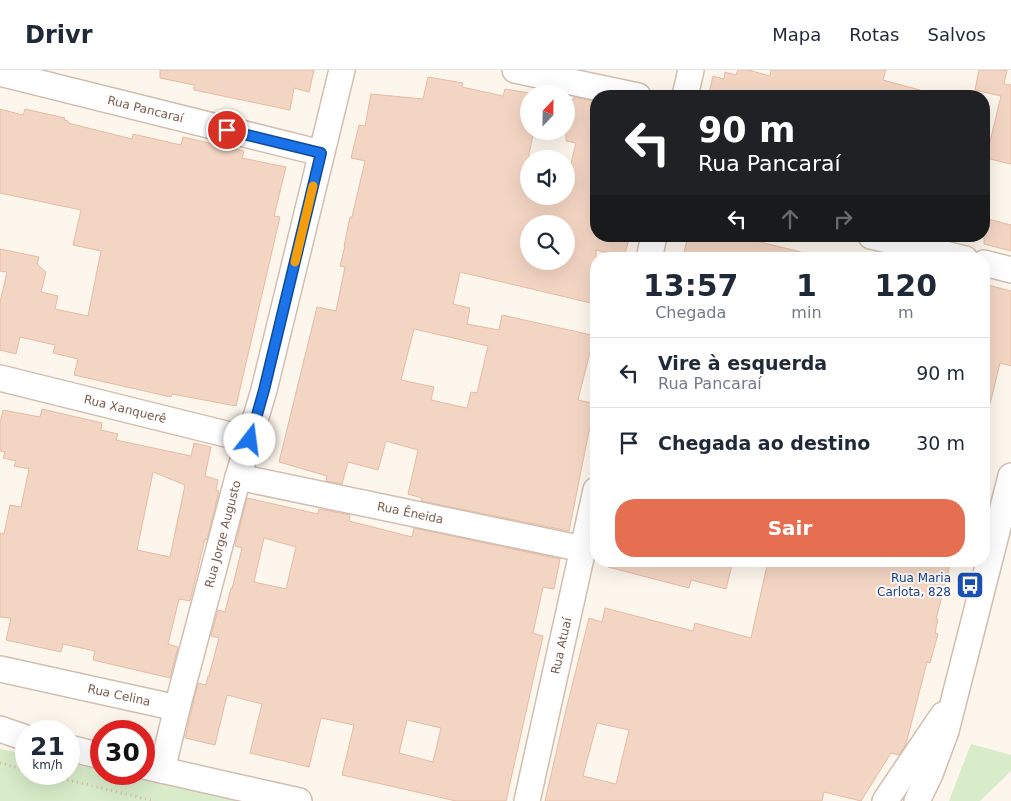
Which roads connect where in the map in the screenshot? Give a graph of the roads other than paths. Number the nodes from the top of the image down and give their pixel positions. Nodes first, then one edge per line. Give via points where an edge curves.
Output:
1 (342, 70) edge
2 (515, 70) edge
3 (691, 70) edge
4 (0, 73) edge
5 (610, 90) edge
6 (686, 90) edge
7 (321, 153) junction
8 (896, 242) edge
9 (936, 252) edge
10 (990, 265) edge
11 (1011, 270) edge
12 (0, 378) edge
13 (250, 440) junction
14 (1011, 476) edge
15 (238, 477) junction
16 (590, 517) edge
17 (583, 549) junction
18 (990, 563) edge
19 (989, 567) edge
20 (0, 669) edge
21 (953, 700) junction
22 (177, 708) junction
23 (155, 763) edge
24 (155, 768) edge
25 (299, 801) edge
26 (527, 801) edge
27 (885, 801) edge
28 (917, 801) edge

1 - 7 street, Rua Jorge Augusto
2 - 5 street
3 - 6 street
4 - 7 street, Rua Pancaraí
7 - 13 street, Rua Jorge Augusto
8 - 9 street
10 - 11 street
12 - 13 street, Rua Xanquerê
13 - 15 street, Rua Jorge Augusto
14 - 18 street
15 - 17 street, Rua Êneida
15 - 22 street, Rua Jorge Augusto
16 - 17 street, Rua Atuaí
17 - 26 street, Rua Atuaí
19 - 21 street
20 - 22 street, Rua Celina
21 - 27 street
21 - 28 street via 941,748
22 - 23 street
24 - 25 street

